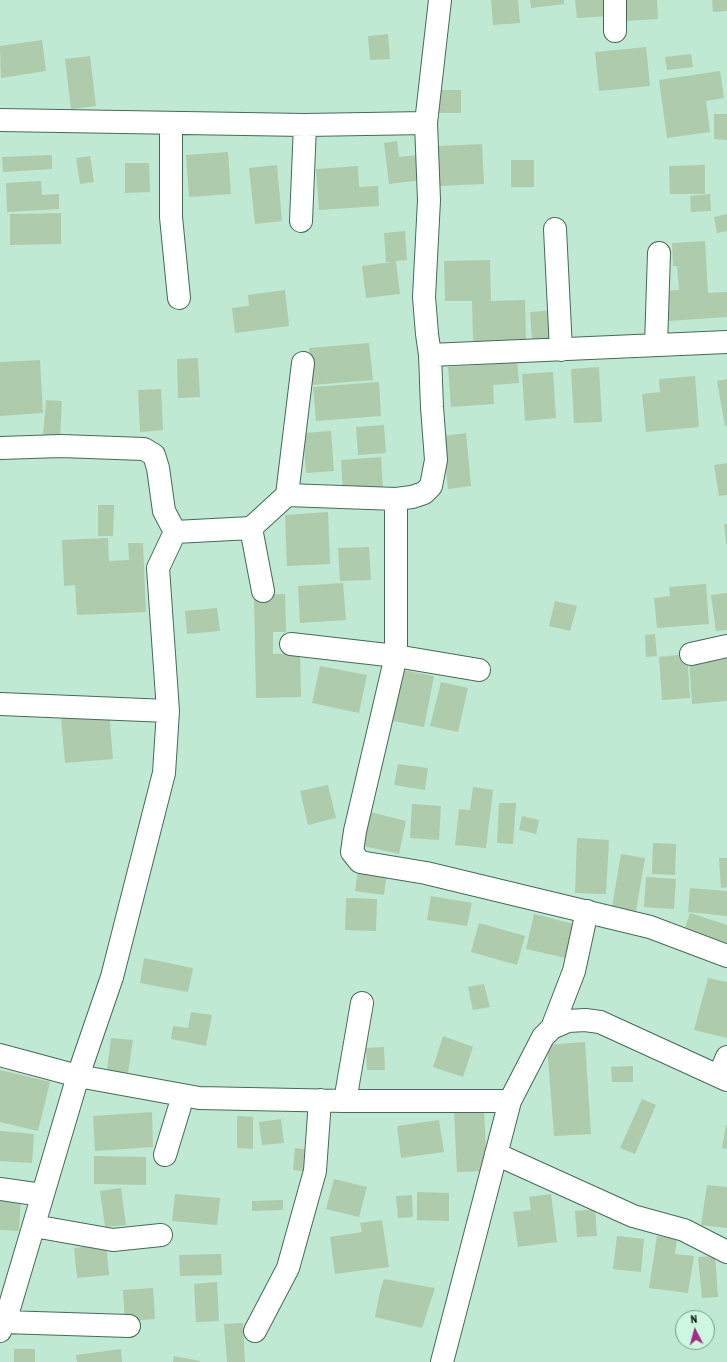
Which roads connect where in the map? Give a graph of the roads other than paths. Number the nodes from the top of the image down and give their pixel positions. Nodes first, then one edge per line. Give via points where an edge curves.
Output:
1 (440, 0) edge
2 (615, 0) edge
3 (615, 31) dead end
4 (0, 120) edge
5 (426, 122) junction
6 (171, 124) junction
7 (305, 126) junction
8 (300, 221) dead end
9 (555, 229) dead end
10 (659, 253) dead end
11 (179, 298) dead end
12 (727, 342) edge
13 (656, 345) junction
14 (561, 350) junction
15 (430, 355) junction
16 (302, 363) dead end
17 (0, 448) edge
18 (287, 495) junction
19 (396, 499) junction
20 (251, 528) junction
21 (175, 532) junction
22 (263, 591) dead end
23 (291, 644) dead end
24 (727, 646) edge
25 (691, 654) dead end
26 (396, 656) junction
27 (479, 670) dead end
28 (0, 704) edge
29 (168, 711) junction
30 (587, 911) junction
31 (727, 956) edge
32 (362, 1003) dead end
33 (552, 1028) junction
34 (0, 1056) edge
35 (724, 1071) edge
36 (78, 1076) junction
37 (183, 1096) junction
38 (320, 1100) junction
39 (345, 1101) junction
40 (510, 1101) junction
41 (496, 1154) junction
42 (166, 1155) dead end
43 (0, 1189) edge
44 (42, 1195) junction
45 (34, 1226) junction
46 (161, 1235) dead end
47 (727, 1252) edge
48 (129, 1326) dead end
49 (2, 1327) edge
50 (255, 1331) dead end
51 (442, 1362) edge

1 - 5 street
2 - 3 street
4 - 6 street
5 - 7 street
5 - 15 street via 429,200 424,297
6 - 7 street
6 - 11 street via 171,217
7 - 8 street
9 - 14 street
10 - 13 street
12 - 13 street
13 - 14 street
14 - 15 street
15 - 19 street via 436,460 431,486 424,493
16 - 18 street
17 - 21 street via 61,446 144,449 154,456 164,511
18 - 19 street
18 - 20 street
19 - 26 street
20 - 21 street
20 - 22 street
21 - 29 street via 158,568
23 - 26 street
24 - 25 street
26 - 27 street
26 - 30 street via 352,852 360,862 426,873
28 - 29 street
29 - 36 street via 164,773 112,977
30 - 31 street via 650,927
30 - 33 street via 574,970
32 - 39 street
33 - 35 street via 568,1021 600,1022
33 - 40 street via 543,1037
34 - 36 street
36 - 37 street
36 - 44 street
37 - 38 street
37 - 42 street
38 - 39 street
38 - 50 street via 314,1171 288,1268
39 - 40 street
40 - 41 street
41 - 47 street via 633,1216 684,1230
41 - 51 street
43 - 44 street
44 - 45 street
45 - 46 street via 113,1240
45 - 49 street
48 - 49 street

